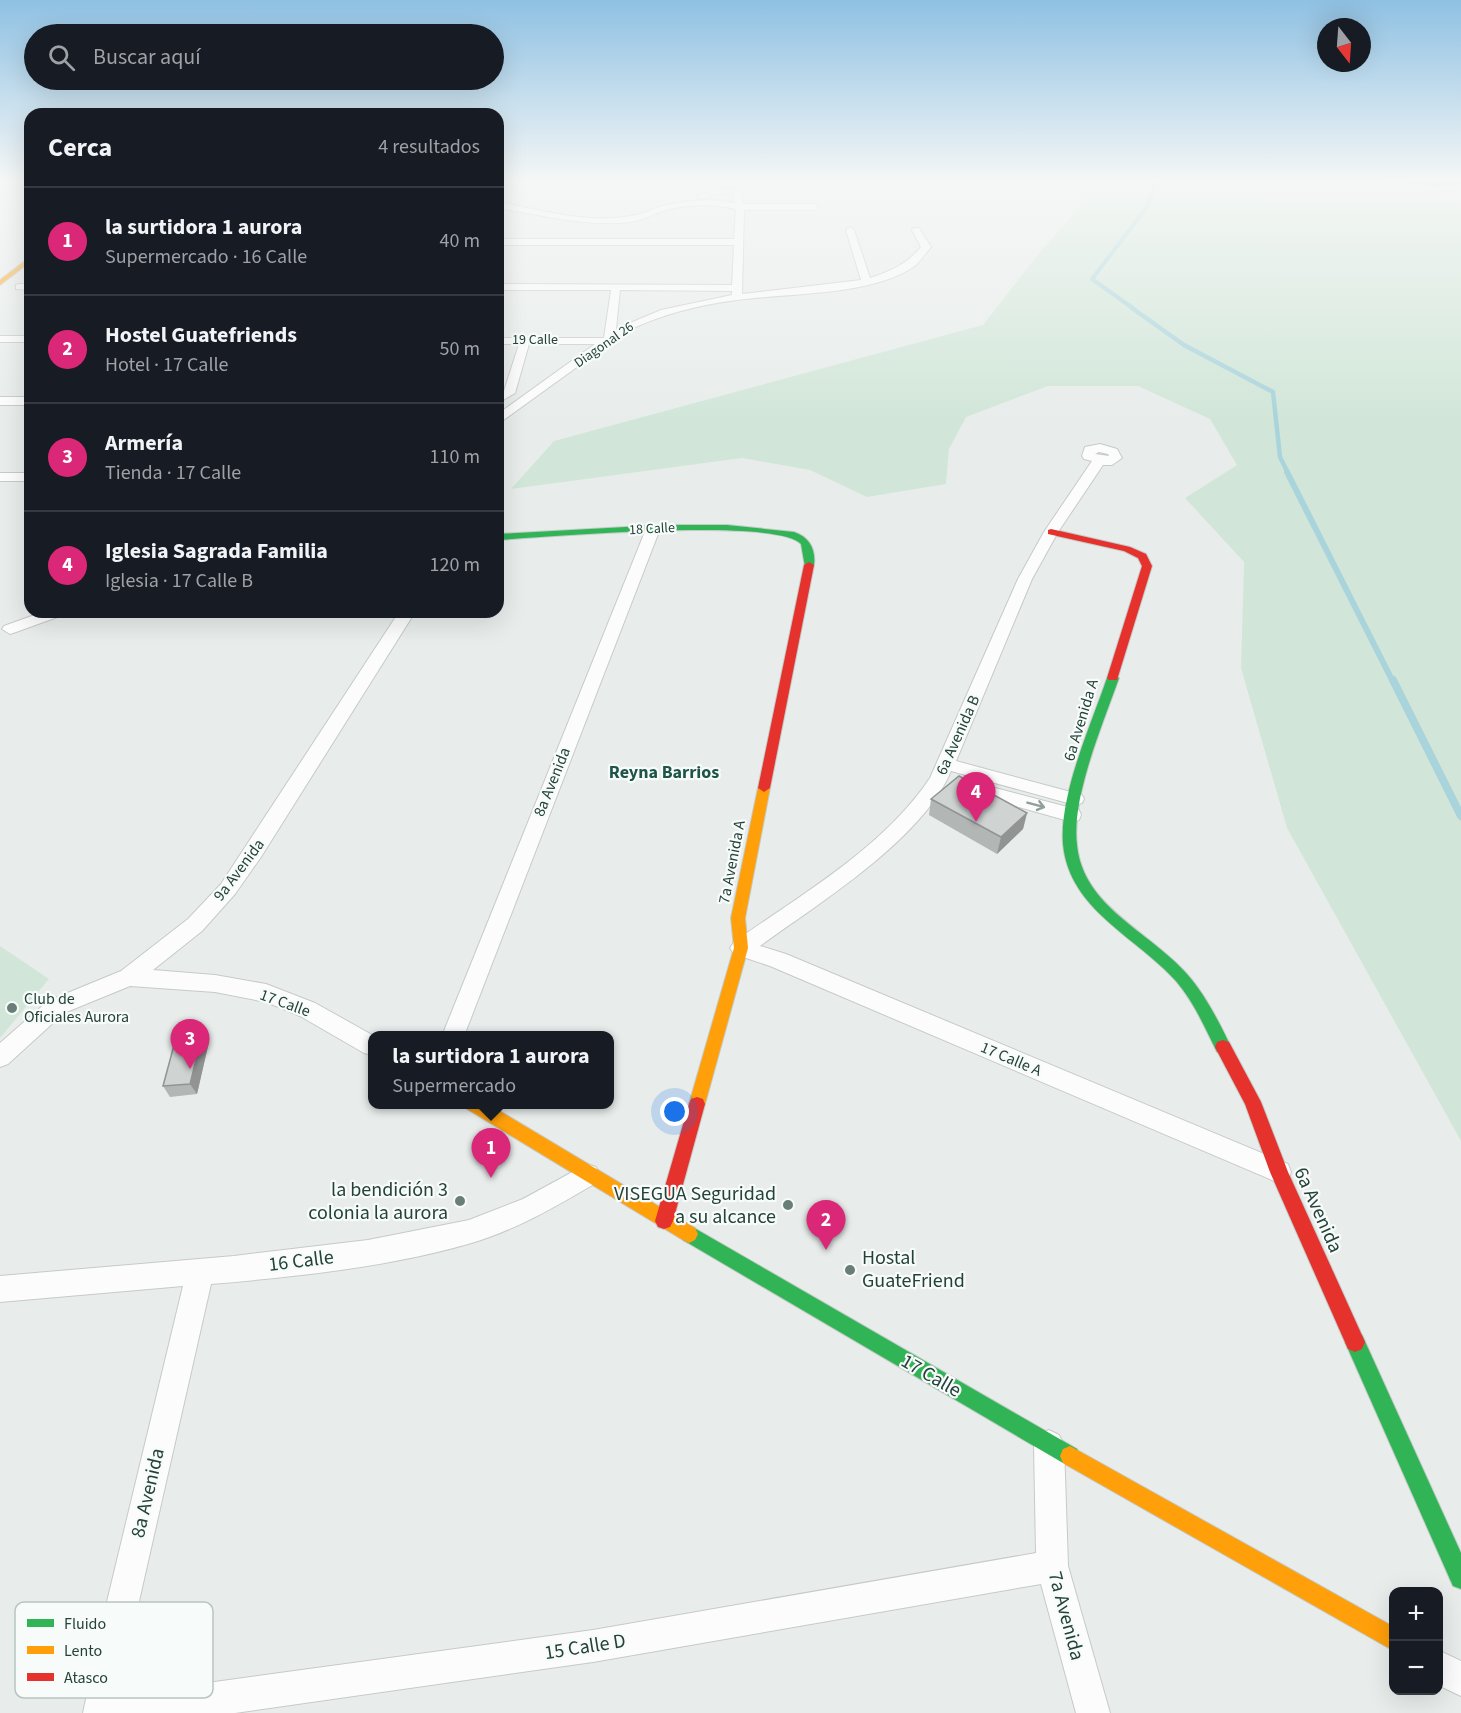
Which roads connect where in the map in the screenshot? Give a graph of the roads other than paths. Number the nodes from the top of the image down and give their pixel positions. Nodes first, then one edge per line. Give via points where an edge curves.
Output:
1 (739, 260) edge
2 (860, 260) edge
3 (916, 260) edge
4 (24, 264) edge
5 (867, 282) junction
6 (0, 283) edge
7 (19, 287) dead end
8 (24, 287) edge
9 (504, 287) edge
10 (616, 287) junction
11 (738, 292) junction
12 (0, 339) edge
13 (24, 339) edge
14 (504, 341) edge
15 (525, 341) junction
16 (609, 341) junction
17 (504, 397) edge
18 (0, 401) edge
19 (24, 401) edge
20 (504, 416) edge
21 (1099, 461) dead end
22 (0, 477) edge
23 (24, 477) edge
24 (653, 529) junction
25 (1052, 532) junction
26 (504, 537) edge
27 (804, 541) joint
28 (41, 618) edge
29 (403, 618) edge
30 (10, 629) dead end
31 (943, 772) junction
32 (1073, 807) junction
33 (1088, 895) joint
34 (741, 948) junction
35 (154, 957) junction
36 (129, 976) junction
37 (189, 980) junction
38 (455, 1031) edge
39 (368, 1044) edge
40 (0, 1058) edge
41 (481, 1109) edge
42 (1279, 1172) junction
43 (587, 1174) junction
44 (664, 1221) junction
45 (200, 1273) junction
46 (0, 1289) edge
47 (1049, 1445) junction
48 (1052, 1566) junction
49 (1461, 1578) edge
50 (123, 1602) edge
51 (1389, 1637) edge
52 (1443, 1669) edge
53 (1461, 1679) edge
54 (103, 1698) edge
55 (100, 1713) edge
56 (116, 1713) edge
57 (1093, 1713) edge

1 - 11 street
2 - 5 street
3 - 5 street, Diagonal 26
4 - 6 main road
5 - 11 street, Diagonal 26
7 - 8 street
9 - 10 street
10 - 11 street
10 - 16 street
11 - 16 street, Diagonal 26 via 652,316 623,329
12 - 13 street
14 - 15 street, 19 Calle
15 - 16 street, 19 Calle
15 - 17 street via 511,387
16 - 20 street, Diagonal 26
18 - 19 street
21 - 25 street, 6a Avenida B
22 - 23 street
24 - 26 main road, 18 Calle
24 - 27 main road, 18 Calle via 736,528 795,535
24 - 38 street, 8a Avenida
25 - 31 street, 6a Avenida B via 1025,579
25 - 32 main road, 6a Avenida A via 1127,549 1142,556 1147,566
27 - 34 main road, 7a Avenida A via 811,557 744,878 738,918
28 - 30 street
29 - 35 street, 9a Avenida via 228,889 195,925
31 - 32 street
31 - 34 street, 6a Avenida B via 921,806 880,846
32 - 33 main road, 6a Avenida A via 1070,844 1076,871
33 - 42 main road, 6a Avenida via 1182,978 1253,1102
34 - 42 street, 17 Calle A via 778,960
34 - 44 main road, 7a Avenida A
35 - 36 street, 9a Avenida
35 - 37 street, 17 Calle
36 - 37 street, 17 Calle
36 - 40 street, 9a Avenida via 56,1007
37 - 39 street, 17 Calle via 267,994 307,1009
41 - 43 main road, 17 Calle
42 - 49 main road, 6a Avenida
43 - 44 main road, 17 Calle
43 - 45 street, 16 Calle via 532,1207 469,1232 368,1253
44 - 47 main road, 17 Calle
45 - 46 street, 16 Calle
45 - 50 street, 8a Avenida
47 - 48 street, 7a Avenida
47 - 51 main road, 17 Calle
48 - 56 street, 15 Calle D via 593,1646
48 - 57 street, 7a Avenida
52 - 53 street
54 - 55 street, 8a Avenida

